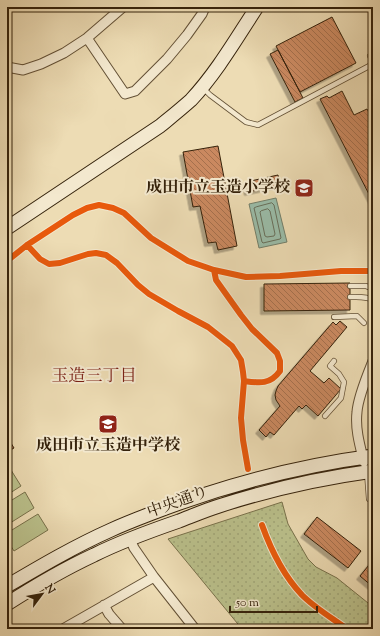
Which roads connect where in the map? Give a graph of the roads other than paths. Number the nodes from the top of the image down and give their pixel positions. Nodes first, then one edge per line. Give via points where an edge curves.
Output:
1 (123, 7) edge
2 (205, 7) edge
3 (257, 7) edge
4 (87, 38) junction
5 (370, 56) dead end
6 (373, 63) edge
7 (7, 67) edge
8 (202, 87) junction
9 (7, 228) edge
10 (350, 286) dead end
11 (373, 289) edge
12 (350, 297) dead end
13 (373, 300) edge
14 (334, 317) dead end
15 (364, 323) dead end
16 (334, 361) dead end
17 (373, 361) edge
18 (326, 416) dead end
19 (368, 457) edge
20 (370, 471) edge
21 (368, 499) dead end
22 (130, 538) junction
23 (154, 577) junction
24 (7, 586) edge
25 (7, 604) edge
26 (104, 605) junction
27 (62, 629) edge
28 (122, 629) edge
29 (195, 629) edge

1 - 4 street
2 - 4 street via 187,35 167,58 135,91 125,94
3 - 8 street
4 - 7 street via 41,64 23,70
5 - 6 lane
6 - 8 lane via 258,125 246,122
8 - 9 street via 176,114 160,126
10 - 11 lane via 366,286
12 - 13 lane
14 - 15 lane via 357,316
16 - 18 lane via 330,366 344,382 341,398
17 - 19 street via 356,411 357,428
19 - 20 street
19 - 24 street, 中央通り via 260,478 168,507 111,529 46,562
20 - 21 lane
20 - 22 street, 中央通り via 263,493
22 - 23 street
22 - 25 street, 中央通り via 93,555
23 - 26 street
23 - 29 street
26 - 27 street
26 - 28 street

